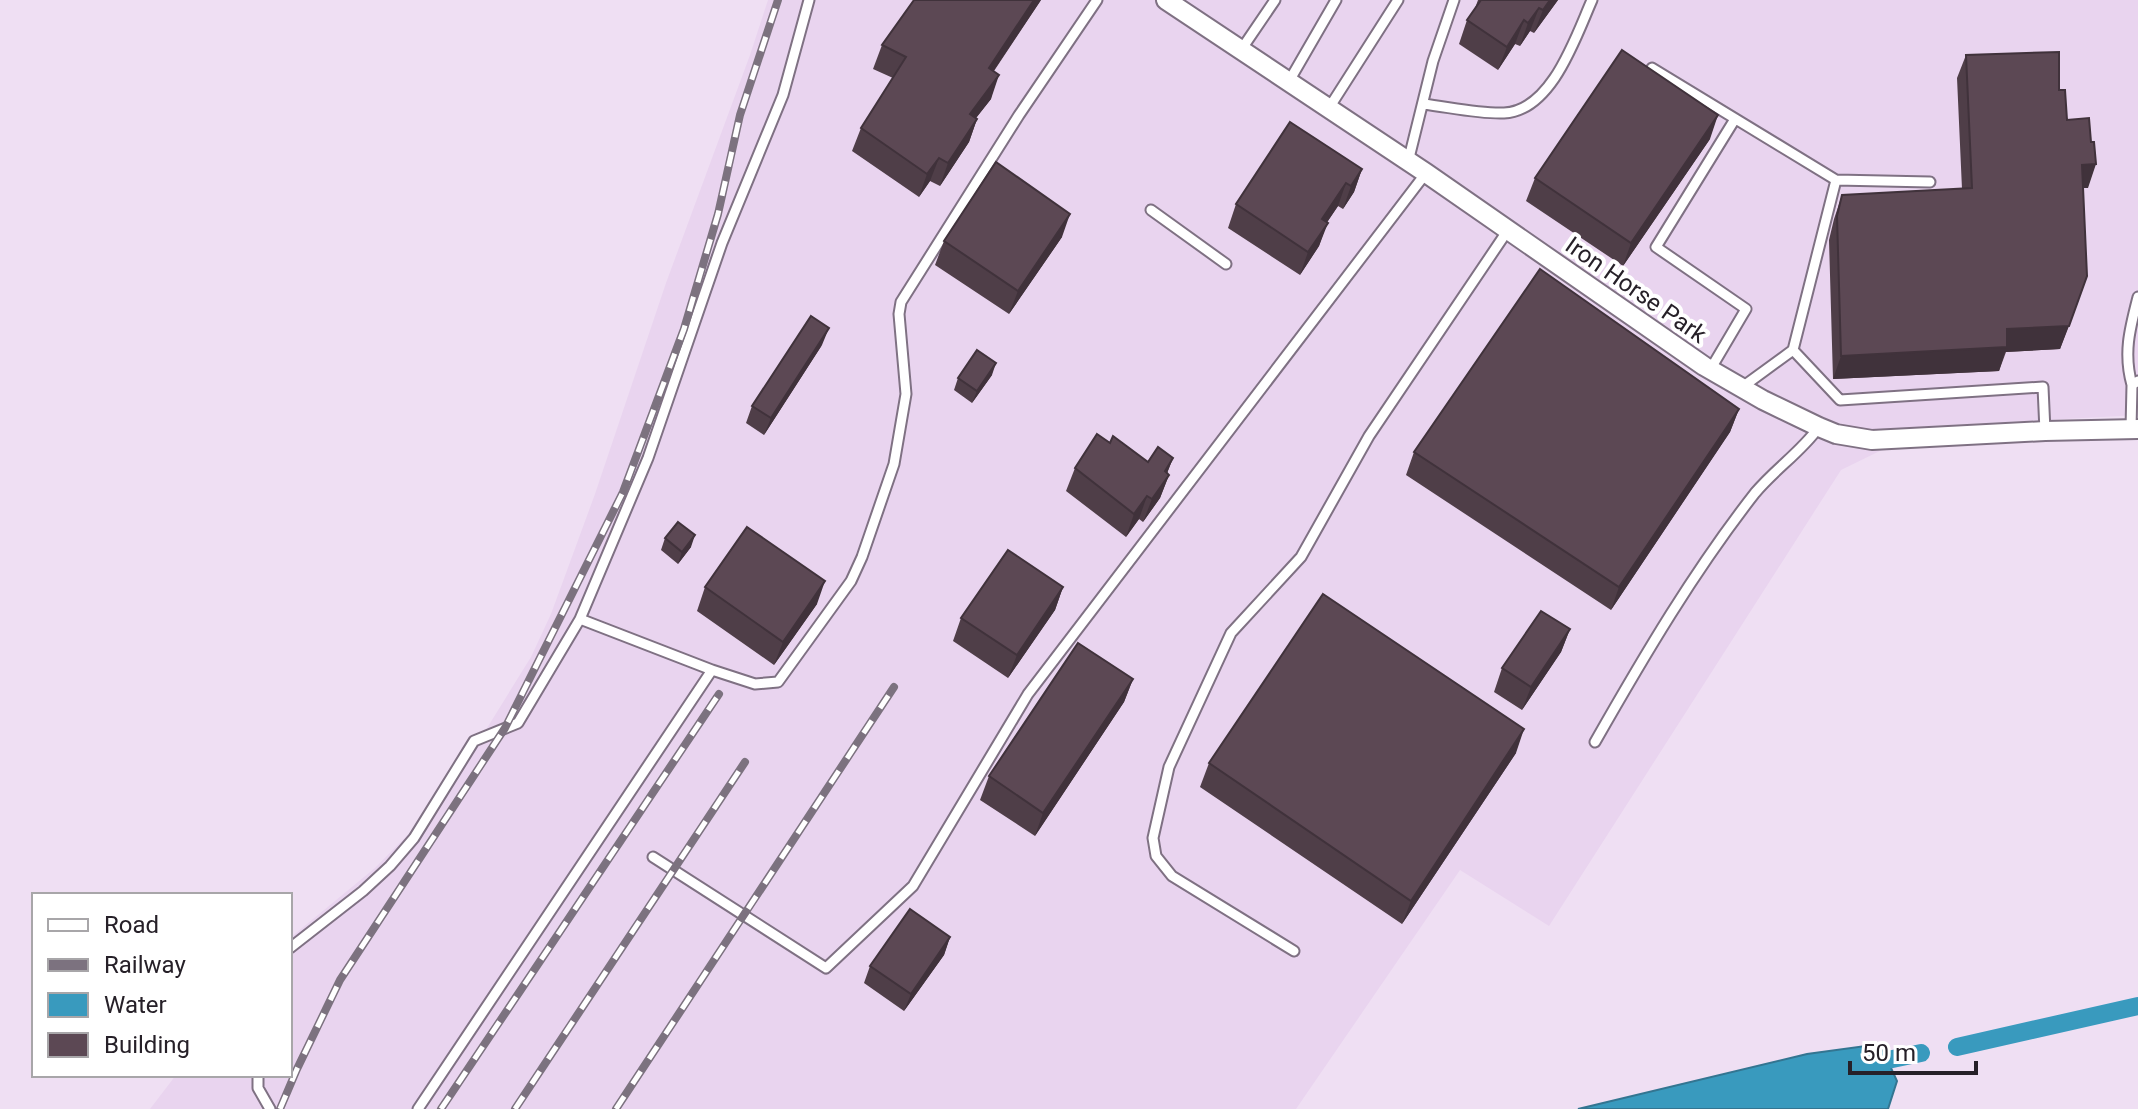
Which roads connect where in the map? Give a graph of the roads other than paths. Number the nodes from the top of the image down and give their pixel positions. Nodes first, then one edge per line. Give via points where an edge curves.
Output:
1 (809, 0) edge
2 (1097, 0) edge
3 (1166, 0) edge
4 (1275, 0) edge
5 (1336, 0) edge
6 (1398, 0) edge
7 (1454, 0) edge
8 (1592, 0) edge
9 (1241, 50) junction
10 (1652, 68) edge
11 (1288, 83) junction
12 (1423, 104) junction
13 (1328, 109) junction
14 (1735, 119) junction
15 (1408, 162) junction
16 (1426, 173) junction
17 (1836, 180) junction
18 (1930, 182) dead end
19 (1151, 210) dead end
20 (1508, 230) junction
21 (1226, 264) dead end
22 (2138, 297) edge
23 (1793, 350) junction
24 (1710, 370) junction
25 (2135, 383) edge
26 (1741, 388) junction
27 (1819, 427) junction
28 (2134, 429) edge
29 (2045, 431) junction
30 (580, 619) junction
31 (712, 670) junction
32 (1595, 742) dead end
33 (653, 857) dead end
34 (292, 946) edge
35 (1294, 951) dead end
36 (258, 1077) edge
37 (270, 1109) edge
38 (418, 1109) edge

1 - 30 lane via 783,95 722,243 648,458
2 - 31 lane via 901,302 904,417 894,464 851,581 778,682 755,684
3 - 9 street, Iron Horse Park
4 - 9 lane
5 - 11 lane
6 - 13 lane
7 - 12 lane
8 - 12 lane via 1558,75 1525,106 1506,113
9 - 11 street, Iron Horse Park
10 - 14 lane
11 - 13 street, Iron Horse Park
12 - 15 lane
13 - 15 street, Iron Horse Park
14 - 17 lane
14 - 24 lane via 1656,247 1746,309
15 - 16 street, Iron Horse Park
16 - 20 street, Iron Horse Park
16 - 33 lane via 1028,694 913,886 826,968
17 - 18 lane
17 - 23 lane
19 - 21 lane
20 - 24 street, Iron Horse Park
20 - 35 lane via 1369,436 1301,557 1231,633 1169,767 1153,838 1156,856 1172,876
22 - 25 lane via 2126,365
23 - 26 lane
23 - 29 lane via 1840,400 2043,387
24 - 26 street, Iron Horse Park
25 - 28 lane
26 - 27 street, Iron Horse Park
27 - 29 street, Iron Horse Park via 1872,440
27 - 32 lane via 1754,495 1662,625
28 - 29 street, Iron Horse Park
30 - 31 lane
30 - 34 lane via 518,723 474,741 414,838 390,866
31 - 38 lane
36 - 37 lane

